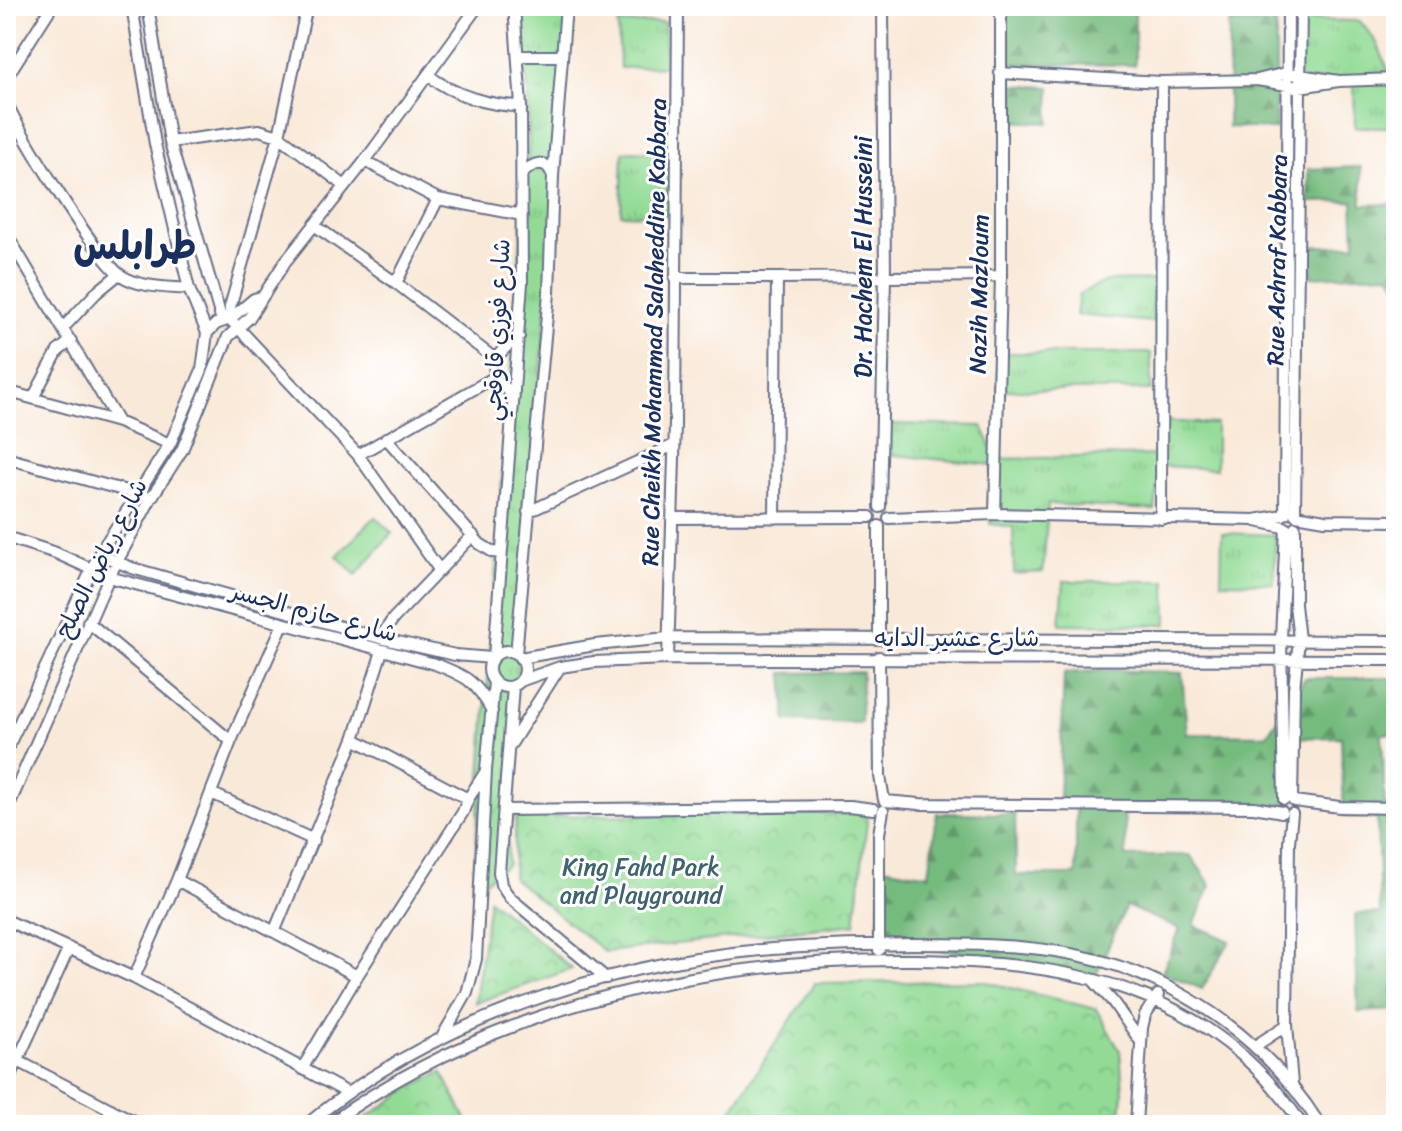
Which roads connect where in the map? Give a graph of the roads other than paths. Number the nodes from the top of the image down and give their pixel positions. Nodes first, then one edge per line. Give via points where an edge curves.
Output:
1 (52, 6) edge
2 (132, 6) edge
3 (148, 6) edge
4 (307, 6) edge
5 (478, 6) edge
6 (514, 6) edge
7 (566, 6) edge
8 (678, 6) edge
9 (883, 6) edge
10 (1001, 6) edge
11 (1288, 6) edge
12 (1301, 6) edge
13 (519, 56) junction
14 (562, 56) junction
15 (1000, 73) junction
16 (1286, 73) junction
17 (1300, 74) junction
18 (428, 75) junction
19 (6, 78) edge
20 (1396, 79) edge
21 (1257, 80) junction
22 (1339, 81) junction
23 (1162, 82) junction
24 (1286, 86) junction
25 (1299, 87) junction
26 (6, 101) edge
27 (521, 106) junction
28 (9, 118) edge
29 (279, 136) junction
30 (170, 142) junction
31 (365, 161) junction
32 (523, 173) junction
33 (553, 176) junction
34 (345, 186) junction
35 (438, 199) junction
36 (522, 215) junction
37 (314, 225) junction
38 (6, 233) edge
39 (119, 274) junction
40 (1001, 276) junction
41 (885, 277) junction
42 (675, 278) junction
43 (777, 278) junction
44 (396, 283) junction
45 (189, 289) junction
46 (261, 297) junction
47 (226, 320) junction
48 (63, 328) junction
49 (239, 329) junction
50 (207, 333) junction
51 (519, 337) junction
52 (71, 341) junction
53 (495, 359) junction
54 (495, 377) junction
55 (6, 391) edge
56 (514, 397) junction
57 (33, 398) junction
58 (118, 422) junction
59 (386, 438) junction
60 (170, 444) junction
61 (674, 445) junction
62 (358, 455) junction
63 (6, 458) edge
64 (139, 493) junction
65 (150, 500) junction
66 (880, 507) junction
67 (528, 512) junction
68 (995, 514) junction
69 (870, 517) junction
70 (673, 518) junction
71 (775, 518) junction
72 (889, 518) junction
73 (1161, 519) junction
74 (1290, 520) junction
75 (1396, 521) edge
76 (879, 526) junction
77 (473, 535) junction
78 (6, 537) edge
79 (501, 553) junction
80 (99, 554) junction
81 (117, 562) junction
82 (438, 568) junction
83 (91, 570) junction
84 (109, 577) junction
85 (88, 622) junction
86 (283, 624) junction
87 (879, 637) junction
88 (380, 638) junction
89 (668, 638) junction
90 (1281, 639) junction
91 (1299, 639) junction
92 (1396, 641) edge
93 (382, 651) junction
94 (518, 656) junction
95 (879, 657) junction
96 (493, 658) junction
97 (668, 659) junction
98 (1281, 659) junction
99 (1299, 659) junction
100 (1396, 660) edge
101 (560, 667) junction
102 (494, 682) junction
103 (517, 683) junction
104 (40, 684) junction
105 (58, 692) junction
106 (492, 711) junction
107 (354, 739) junction
108 (231, 741) junction
109 (510, 746) junction
110 (6, 751) edge
111 (486, 770) junction
112 (211, 793) junction
113 (468, 799) junction
114 (879, 805) junction
115 (1288, 806) junction
116 (1396, 808) edge
117 (505, 810) junction
118 (6, 812) edge
119 (463, 812) junction
120 (483, 821) junction
121 (314, 840) junction
122 (481, 878) junction
123 (499, 878) junction
124 (177, 880) junction
125 (6, 920) edge
126 (275, 930) junction
127 (879, 945) junction
128 (69, 948) junction
129 (879, 960) junction
130 (357, 976) junction
131 (1091, 977) junction
132 (134, 978) junction
133 (606, 978) junction
134 (1167, 986) junction
135 (1155, 999) junction
136 (1287, 1025) junction
137 (441, 1039) junction
138 (1141, 1042) junction
139 (1255, 1046) junction
140 (18, 1061) junction
141 (302, 1069) junction
142 (6, 1086) edge
143 (1292, 1086) junction
144 (348, 1093) junction
145 (111, 1109) junction
146 (104, 1125) edge
147 (141, 1125) edge
148 (306, 1125) edge
149 (328, 1125) edge
150 (1136, 1125) edge
151 (1302, 1125) edge
152 (1320, 1125) edge

1 - 19 street
2 - 45 street via 155,144
3 - 30 street
4 - 29 street
5 - 18 street, شارع رياض الصلح
6 - 13 street, شارع فوزي قاوقجي
7 - 14 street, شارع فوزي قاوقجي
8 - 42 street, Rue Cheikh Mohammad Salaheddine Kabbara
9 - 41 street, Dr. Hachem El Husseini
10 - 15 street, Nazih Mazloum
11 - 16 street, Rue Achraf Kabbara
12 - 17 street, Rue Achraf Kabbara
13 - 14 street
13 - 27 street, شارع فوزي قاوقجي
14 - 33 street, شارع فوزي قاوقجي
15 - 23 street
15 - 40 street, Nazih Mazloum
16 - 17 street
16 - 21 street
16 - 24 street, Rue Achraf Kabbara
17 - 22 street
17 - 25 street, Rue Achraf Kabbara
18 - 27 street via 483,102
18 - 31 street, شارع رياض الصلح
20 - 22 street
21 - 23 street
21 - 24 street
22 - 25 street
23 - 73 street
24 - 25 street
24 - 74 street, Rue Achraf Kabbara
25 - 74 street, Rue Achraf Kabbara
26 - 28 street
27 - 32 street, شارع فوزي قاوقجي
28 - 39 street
29 - 30 street via 259,130
29 - 34 street
29 - 47 street
30 - 47 street
31 - 34 street, شارع رياض الصلح
31 - 35 street
32 - 33 street via 541,163
32 - 36 street, شارع فوزي قاوقجي
33 - 67 street, شارع فوزي قاوقجي via 549,293
34 - 37 street, شارع رياض الصلح
35 - 36 street
35 - 44 street
36 - 51 street, شارع فوزي قاوقجي
37 - 44 street
37 - 46 street, شارع رياض الصلح
38 - 48 street
39 - 45 street via 141,284
39 - 48 street
40 - 41 street
40 - 68 street, Nazih Mazloum
41 - 43 street
41 - 66 street, Dr. Hachem El Husseini
42 - 43 street
42 - 61 street, Rue Cheikh Mohammad Salaheddine Kabbara
43 - 71 street
44 - 53 street
45 - 50 street
46 - 47 street
46 - 49 street, شارع رياض الصلح
47 - 49 street
47 - 50 street
48 - 52 street
49 - 62 street
49 - 65 street, شارع رياض الصلح via 228,337 182,450
50 - 60 street, شارع رياض الصلح via 202,370
51 - 53 street
51 - 56 street, شارع فوزي قاوقجي
52 - 57 street via 58,351
52 - 58 street
53 - 54 street
54 - 56 street
54 - 59 street
55 - 57 street
56 - 79 street, شارع فوزي قاوقجي
57 - 58 street
58 - 60 street
59 - 62 street
59 - 77 street
60 - 64 street, شارع رياض الصلح
61 - 67 street
61 - 70 street, Rue Cheikh Mohammad Salaheddine Kabbara
62 - 82 street
63 - 64 street
64 - 65 street
64 - 80 street, شارع رياض الصلح
65 - 81 street, شارع رياض الصلح
66 - 69 street
66 - 72 street
67 - 94 street, شارع فوزي قاوقجي
68 - 72 street
68 - 73 street
69 - 71 street
69 - 76 street
70 - 71 street
70 - 89 street, Rue Cheikh Mohammad Salaheddine Kabbara
72 - 76 street
73 - 74 street
74 - 75 street
74 - 90 street, Rue Achraf Kabbara
74 - 91 street, Rue Achraf Kabbara
76 - 87 street
77 - 79 street
77 - 82 street
78 - 83 street, شارع حازم الجسر
79 - 96 street, شارع فوزي قاوقجي
80 - 81 street, شارع حازم الجسر
80 - 83 street, شارع رياض الصلح
81 - 84 street, شارع رياض الصلح
81 - 88 street, شارع حازم الجسر
82 - 88 street
83 - 84 street, شارع حازم الجسر
83 - 104 street, شارع رياض الصلح
84 - 85 street, شارع رياض الصلح
84 - 86 street, شارع حازم الجسر
85 - 105 street, شارع رياض الصلح
85 - 108 street
86 - 93 street, شارع حازم الجسر
86 - 108 street
87 - 89 street, شارع عشير الدايه
87 - 90 street, شارع عشير الدايه
88 - 96 street, شارع حازم الجسر
89 - 94 street, شارع عشير الدايه
89 - 97 street, Rue Cheikh Mohammad Salaheddine Kabbara
90 - 91 street, شارع عشير الدايه
90 - 98 street, Rue Achraf Kabbara
91 - 92 street, شارع عشير الدايه
91 - 99 street, Rue Achraf Kabbara
93 - 106 street, شارع حازم الجسر via 461,674 474,682
93 - 107 street
94 - 96 street via 504,651
94 - 103 street via 524,672
95 - 97 street, شارع عشير الدايه
95 - 98 street, شارع عشير الدايه
95 - 114 street
96 - 102 street via 489,668
97 - 101 street, شارع عشير الدايه
98 - 99 street, شارع عشير الدايه
98 - 115 street, Rue Achraf Kabbara
99 - 100 street, شارع عشير الدايه
99 - 115 street, Rue Achraf Kabbara
101 - 103 street, شارع عشير الدايه
101 - 109 street
102 - 103 street
102 - 106 street
103 - 109 street
104 - 105 street
104 - 110 street, شارع رياض الصلح
105 - 118 street, شارع رياض الصلح
106 - 111 street
107 - 113 street
107 - 121 street
108 - 112 street
109 - 117 street
111 - 113 street
111 - 120 street
112 - 121 street
112 - 124 street
113 - 119 street
114 - 115 street
114 - 117 street
114 - 127 street
115 - 116 street
115 - 136 street, Rue Achraf Kabbara
117 - 123 street
119 - 120 street
119 - 130 street
120 - 122 street
121 - 126 street
122 - 123 street via 491,883
122 - 137 street via 472,978
123 - 133 street via 510,898
124 - 126 street
124 - 132 street
125 - 128 street
126 - 130 street
127 - 129 street
127 - 133 street via 740,952
127 - 134 street via 1041,949 1116,965
128 - 132 street
128 - 140 street
129 - 131 street via 995,962
129 - 149 street via 740,969 603,997 430,1062
130 - 141 street
131 - 135 street
131 - 138 street
132 - 141 street
133 - 137 street
134 - 135 street
134 - 139 street
135 - 138 street via 1145,1015
135 - 151 street via 1228,1042
136 - 139 street
136 - 143 street, Rue Achraf Kabbara
137 - 144 street
138 - 150 street
139 - 143 street
140 - 142 street
140 - 145 street
141 - 144 street
143 - 152 street
144 - 148 street
145 - 146 street
145 - 147 street

